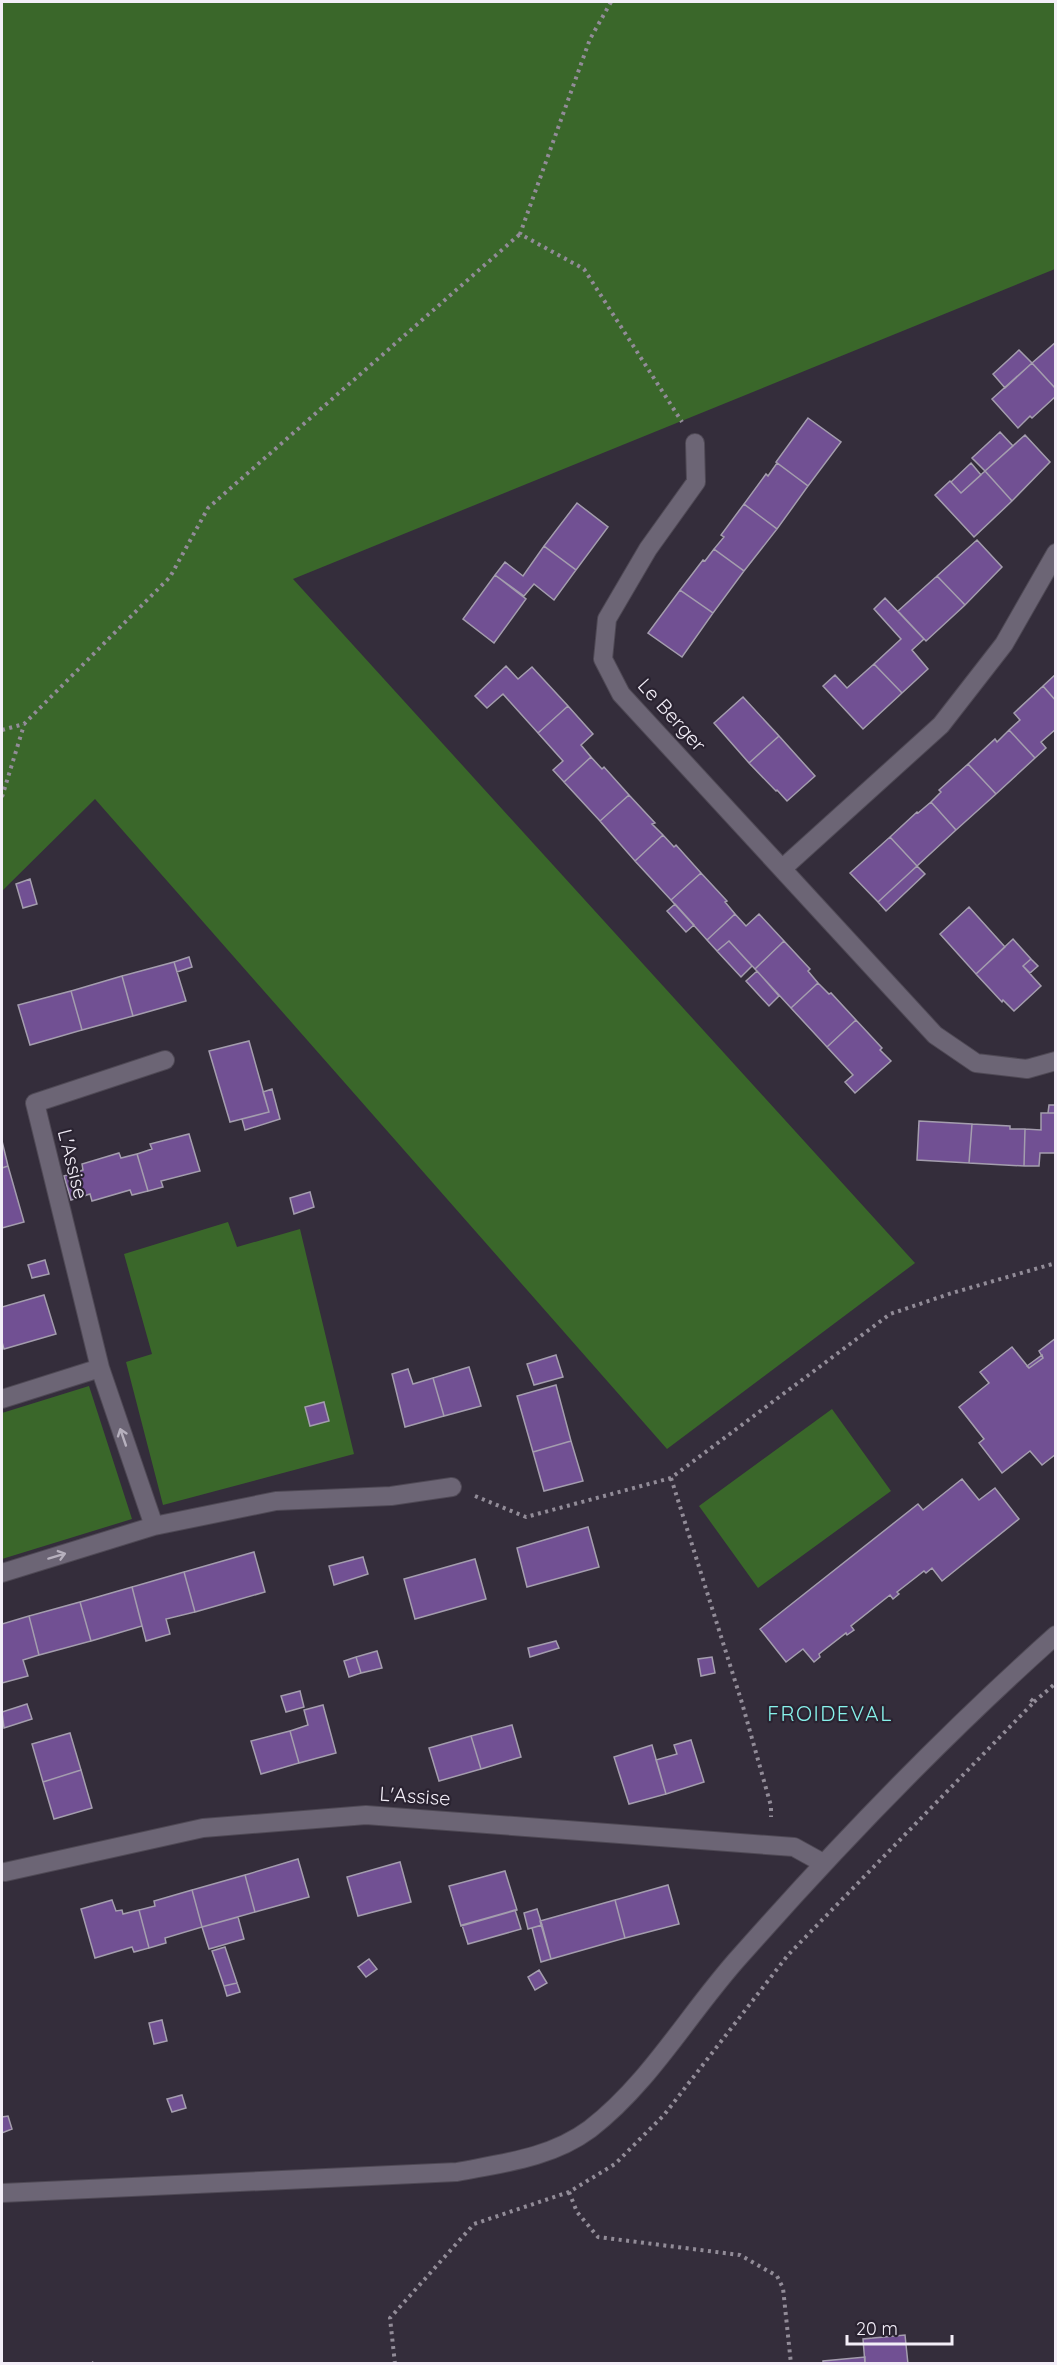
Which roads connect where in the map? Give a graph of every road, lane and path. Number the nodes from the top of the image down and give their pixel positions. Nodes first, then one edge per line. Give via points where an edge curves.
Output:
1 (611, 2) edge
2 (520, 234) junction
3 (695, 442) joint
4 (1056, 553) edge
5 (24, 724) junction
6 (2, 729) edge
7 (2, 797) edge
8 (783, 868) junction
9 (165, 1060) dead end
10 (1056, 1061) edge
11 (1056, 1263) edge
12 (100, 1368) junction
13 (2, 1399) edge
14 (671, 1478) junction
15 (452, 1486) joint
16 (154, 1526) junction
17 (2, 1573) edge
18 (1056, 1635) edge
19 (1006, 1680) junction
20 (1056, 1683) edge
21 (1034, 1702) junction
22 (771, 1845) junction
23 (823, 1863) junction
24 (2, 1869) edge
25 (569, 2192) junction
26 (2, 2193) edge
27 (395, 2364) edge
28 (791, 2364) edge

1 - 2 path via 590,39
2 - 3 path via 584,269
2 - 5 path via 208,508 170,577
3 - 8 street, Le Berger via 696,482 648,549 607,619 603,659 621,694
4 - 8 street via 1004,644 941,725
5 - 6 path
5 - 7 path
8 - 10 street, Le Berger via 936,1035 976,1063 1027,1069
9 - 12 street, L'Assise via 35,1103
11 - 14 path via 890,1314
12 - 13 street
16 -> 12 street
14 - 15 path via 526,1517
14 - 22 path via 771,1806
15 - 16 street via 391,1496 276,1501
17 -> 16 street
18 - 19 street
19 - 21 path
19 - 23 street
20 - 21 path
21 - 25 path via 788,1955 664,2115 615,2164
22 - 23 street, L'Assise via 794,1847
22 - 24 street, L'Assise via 366,1815 203,1828
23 - 26 street via 738,1957 640,2079 589,2129 555,2150 458,2172
25 - 27 path via 474,2224 390,2318
25 - 28 path via 577,2212 598,2237 740,2254 777,2276 783,2288

